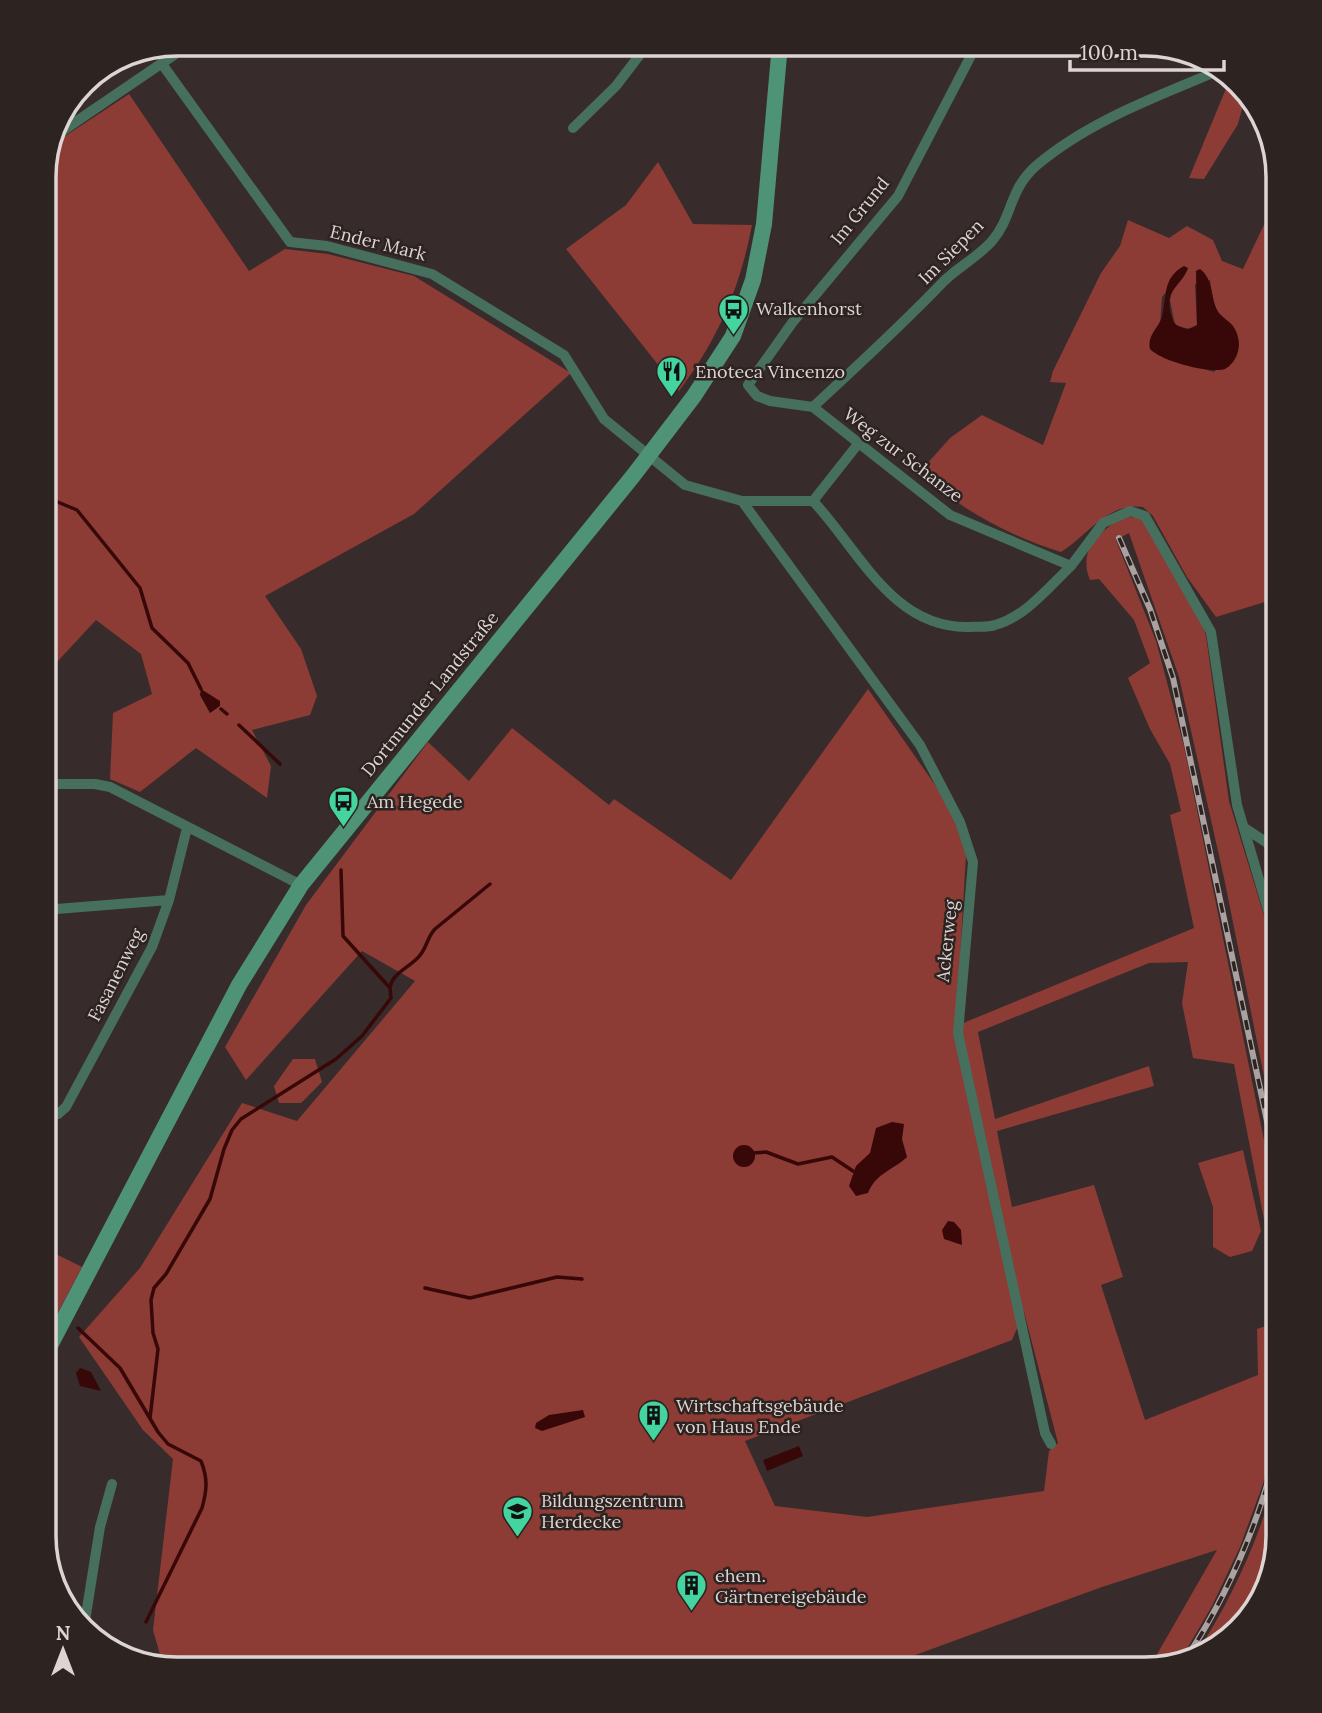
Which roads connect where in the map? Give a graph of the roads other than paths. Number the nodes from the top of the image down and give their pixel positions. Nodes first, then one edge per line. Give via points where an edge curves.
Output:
1 (173, 56) edge
2 (639, 56) edge
3 (779, 56) edge
4 (971, 56) edge
5 (162, 64) junction
6 (1209, 74) edge
7 (573, 128) dead end
8 (66, 129) edge
9 (813, 407) junction
10 (858, 444) junction
11 (649, 454) junction
12 (742, 501) junction
13 (813, 501) junction
14 (1071, 566) junction
15 (56, 785) edge
16 (187, 828) junction
17 (1246, 829) junction
18 (1266, 842) edge
19 (301, 885) junction
20 (169, 900) junction
21 (1266, 906) edge
22 (56, 909) edge
23 (56, 1115) edge
24 (56, 1326) edge
25 (1051, 1444) dead end
26 (112, 1485) dead end
27 (86, 1615) edge

1 - 5 street
2 - 7 street via 617,86
3 - 11 main road, Dortmunder Landstraße via 764,224 753,280 733,336
4 - 9 street, Im Grund via 898,195 792,323 748,385 757,396 770,401
5 - 8 street
5 - 11 street, Ender Mark via 290,242 327,246 432,274 564,355 604,419
6 - 9 street, Im Siepen via 1140,103 1037,165 1016,187 1008,215 992,241
9 - 10 street, Weg zur Schanze
10 - 13 street
10 - 14 street, Weg zur Schanze via 950,515
11 - 12 street, Ender Mark via 685,485
11 - 19 main road, Dortmunder Landstraße
12 - 13 street, Ender Mark
12 - 25 street, Ackerweg via 920,745 960,822 973,862 958,1033
13 - 14 street via 892,598 930,623 994,626 1028,606
14 - 17 street via 1092,533 1113,516 1136,512 1149,522 1211,632 1237,805
15 - 16 street via 110,787
16 - 19 street
16 - 20 street, Fasanenweg
17 - 18 street
17 - 21 street
19 - 24 main road, Dortmunder Landstraße via 239,985
20 - 22 street
20 - 23 street, Fasanenweg via 152,947 66,1107
26 - 27 street via 100,1527

